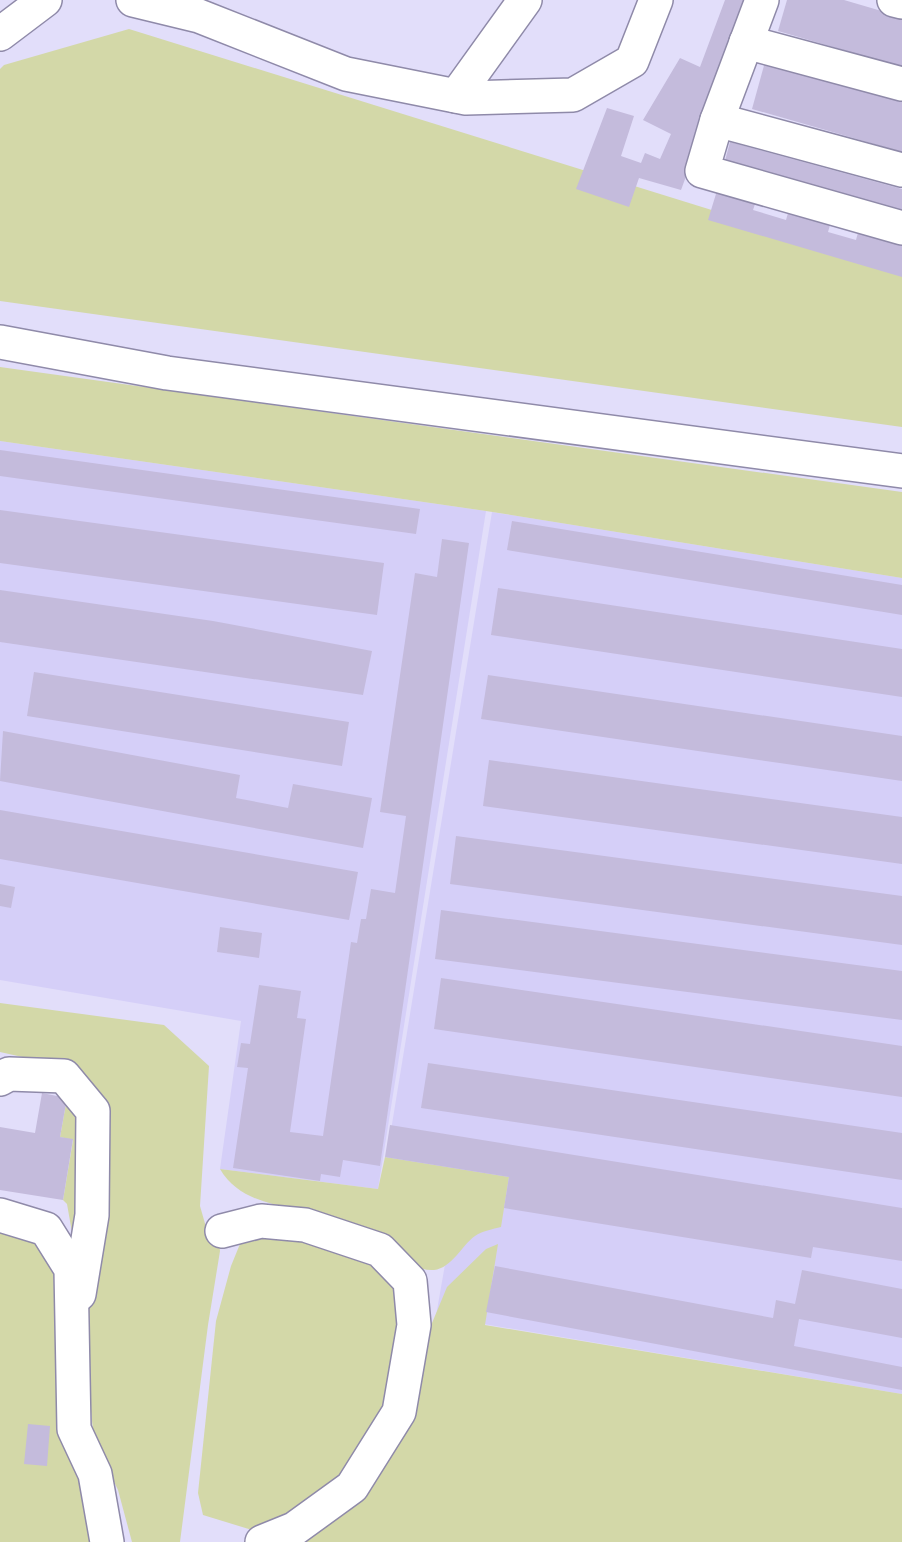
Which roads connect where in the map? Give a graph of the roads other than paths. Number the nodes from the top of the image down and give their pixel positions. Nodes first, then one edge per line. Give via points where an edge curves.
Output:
1 (45, 0) edge
2 (133, 0) edge
3 (525, 0) edge
4 (656, 0) edge
5 (762, 0) edge
6 (894, 0) edge
7 (902, 2) edge
8 (0, 34) edge
9 (746, 42) junction
10 (902, 84) edge
11 (456, 96) junction
12 (717, 120) junction
13 (902, 170) edge
14 (902, 228) edge
15 (0, 342) edge
16 (902, 471) edge
17 (0, 1079) edge
18 (0, 1215) edge
19 (222, 1231) dead end
20 (72, 1334) junction
21 (107, 1542) edge
22 (262, 1542) edge

1 - 8 street
2 - 11 street via 199,16 346,74
3 - 11 street
4 - 11 street via 633,61 573,95
5 - 9 street
6 - 7 street
9 - 10 street
9 - 12 street
12 - 13 street
12 - 14 street via 702,171
15 - 16 street via 167,373
17 - 20 street via 9,1074 64,1076 93,1111 92,1215
18 - 20 street via 46,1228 70,1269
19 - 22 street via 261,1221 305,1225 380,1250 410,1281 414,1325 399,1412 352,1487 294,1529
20 - 21 street via 74,1429 94,1474

